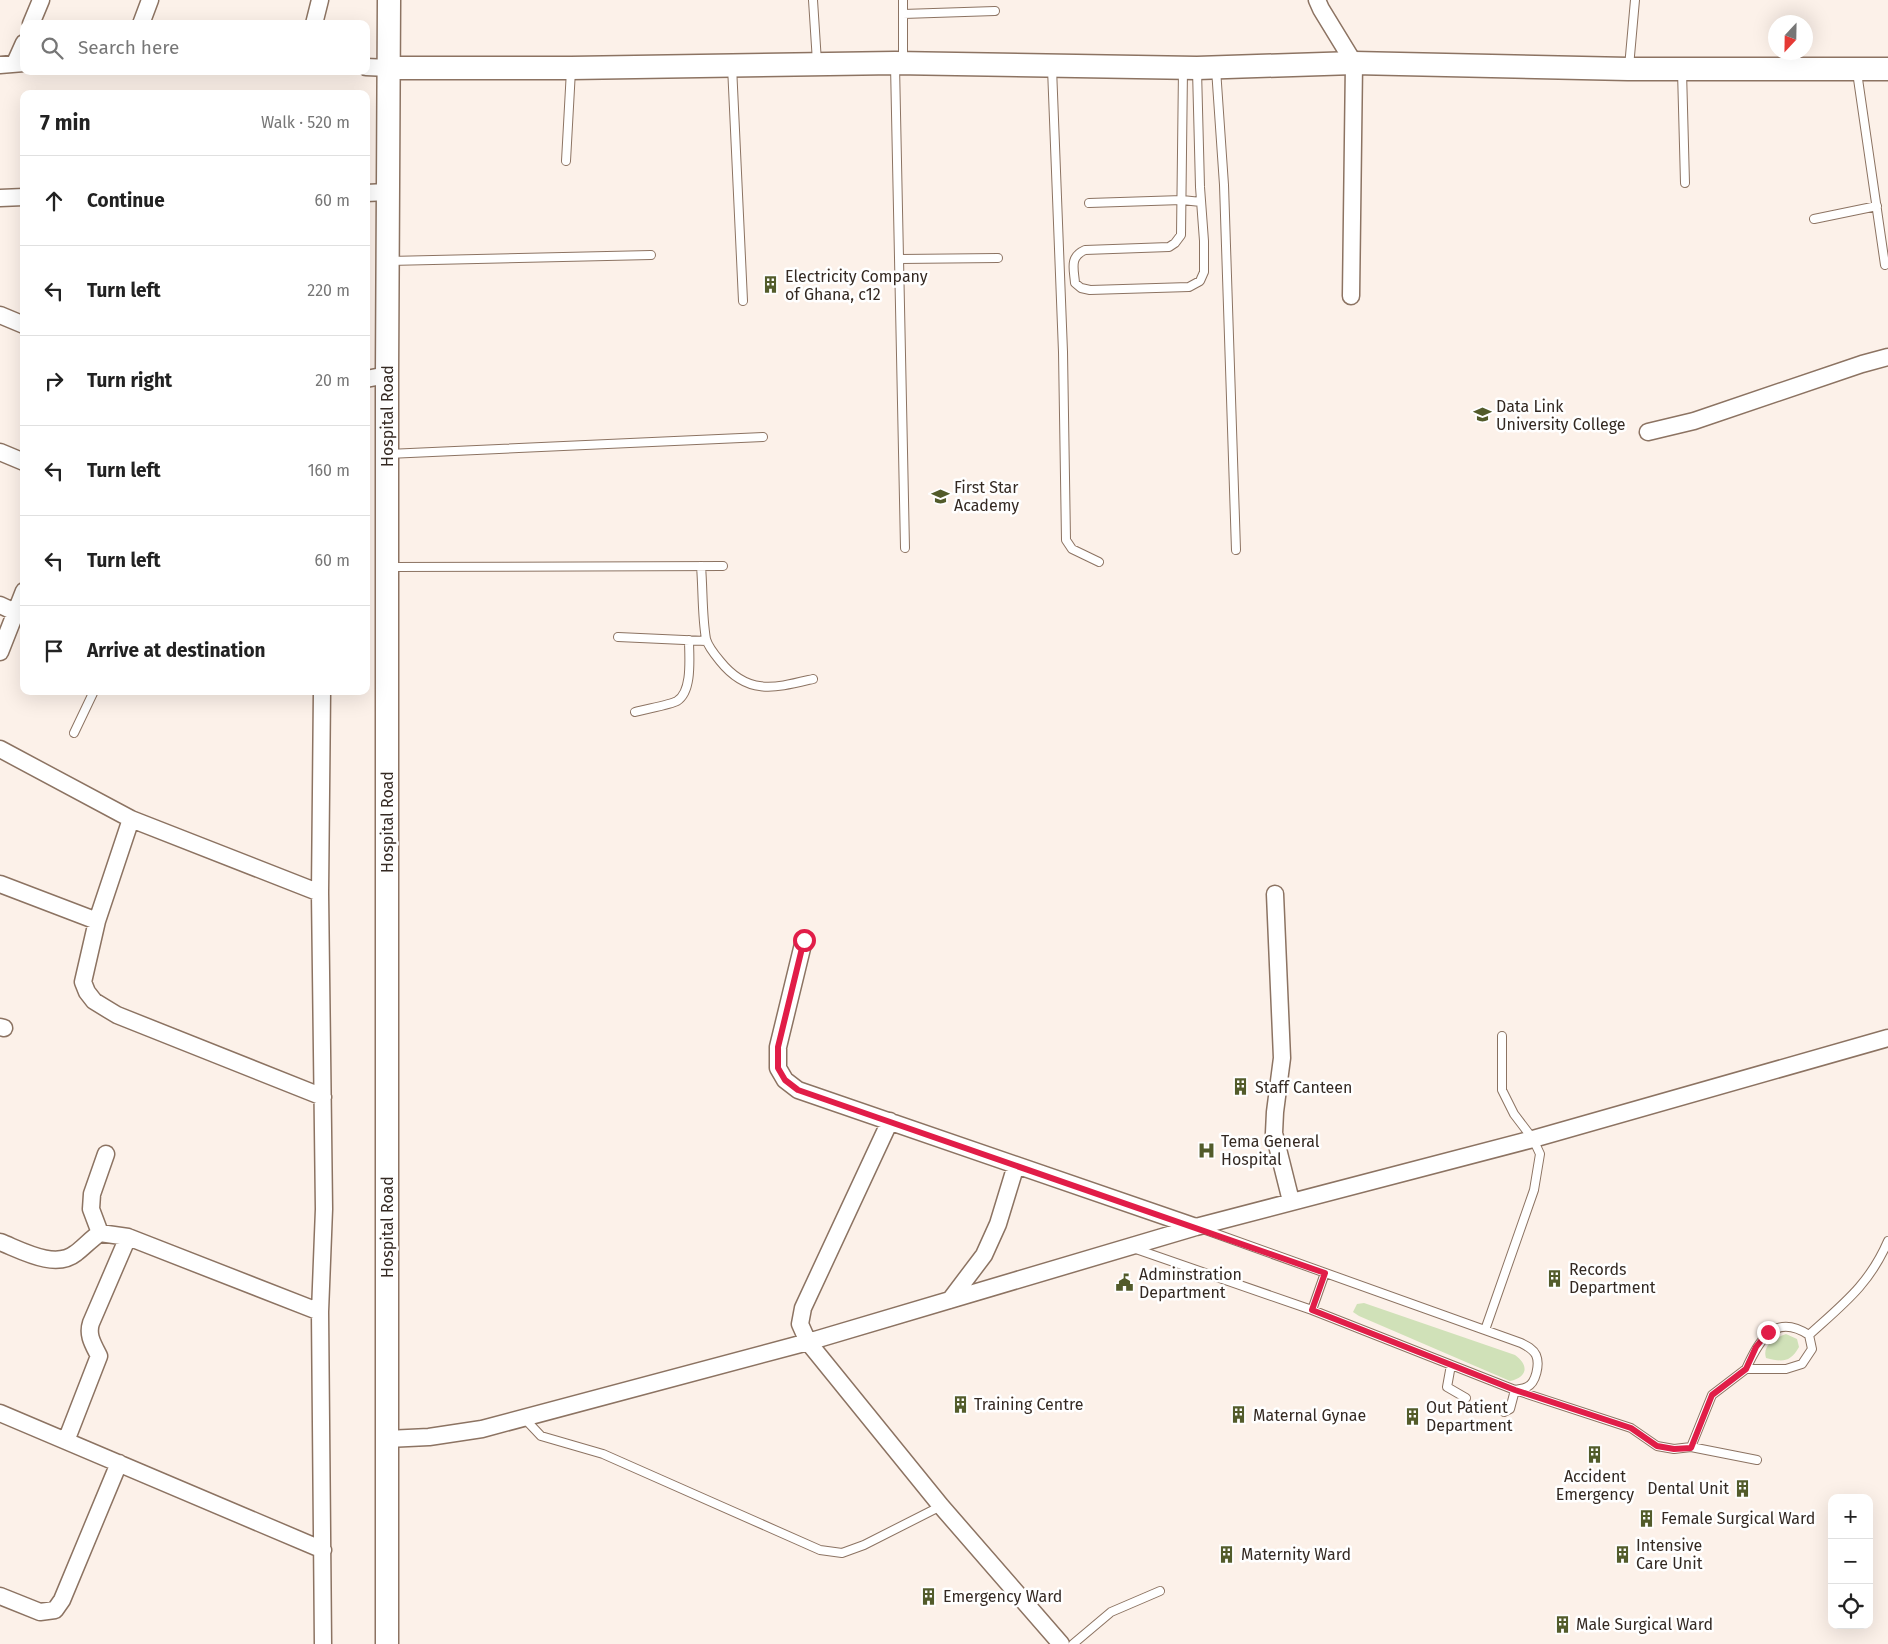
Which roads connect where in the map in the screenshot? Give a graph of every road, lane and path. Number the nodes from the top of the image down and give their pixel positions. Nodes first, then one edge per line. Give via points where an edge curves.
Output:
1 (41, 0) edge
2 (150, 0) edge
3 (320, 0) edge
4 (389, 0) edge
5 (813, 0) edge
6 (903, 0) edge
7 (1317, 0) edge
8 (1635, 0) edge
9 (995, 11) dead end
10 (903, 14) junction
11 (34, 20) edge
12 (142, 20) edge
13 (315, 20) edge
14 (20, 50) edge
15 (899, 63) junction
16 (1354, 63) junction
17 (13, 64) edge
18 (732, 64) junction
19 (817, 64) junction
20 (1052, 66) junction
21 (370, 67) edge
22 (389, 68) junction
23 (571, 68) junction
24 (1198, 68) junction
25 (1628, 69) junction
26 (1682, 69) junction
27 (1857, 69) junction
28 (1888, 69) edge
29 (566, 161) dead end
30 (1685, 183) dead end
31 (377, 193) edge
32 (20, 197) edge
33 (0, 198) edge
34 (1182, 200) junction
35 (1202, 202) junction
36 (1089, 203) dead end
37 (1877, 206) junction
38 (1814, 220) dead end
39 (651, 255) dead end
40 (998, 258) dead end
41 (900, 259) junction
42 (387, 261) junction
43 (1885, 265) dead end
44 (1351, 296) dead end
45 (743, 301) dead end
46 (0, 315) edge
47 (20, 324) edge
48 (1888, 357) edge
49 (376, 377) edge
50 (1648, 432) dead end
51 (763, 437) dead end
52 (0, 452) edge
53 (387, 454) junction
54 (20, 460) edge
55 (905, 548) dead end
56 (1236, 550) dead end
57 (1099, 562) dead end
58 (701, 566) junction
59 (723, 566) dead end
60 (387, 567) junction
61 (0, 605) edge
62 (19, 613) edge
63 (618, 638) dead end
64 (689, 640) junction
65 (706, 641) junction
66 (0, 652) edge
67 (813, 679) dead end
68 (92, 695) edge
69 (322, 695) edge
70 (635, 712) dead end
71 (74, 733) dead end
72 (0, 748) edge
73 (131, 819) junction
74 (0, 884) edge
75 (320, 893) junction
76 (1276, 894) dead end
77 (96, 920) junction
78 (804, 940) dead end
79 (1502, 1036) dead end
80 (1888, 1038) edge
81 (323, 1097) junction
82 (890, 1121) junction
83 (1533, 1138) junction
84 (106, 1154) dead end
85 (1016, 1165) junction
86 (1291, 1201) junction
87 (1196, 1227) junction
88 (100, 1232) junction
89 (128, 1237) junction
90 (1888, 1241) edge
91 (0, 1242) edge
92 (1129, 1247) junction
93 (1325, 1273) junction
94 (950, 1300) junction
95 (1312, 1310) junction
96 (320, 1312) junction
97 (1485, 1330) junction
98 (1809, 1335) junction
99 (808, 1342) junction
100 (1451, 1365) junction
101 (1746, 1369) junction
102 (1515, 1390) junction
103 (1466, 1398) dead end
104 (1504, 1412) dead end
105 (0, 1413) edge
106 (524, 1417) junction
107 (387, 1440) junction
108 (66, 1441) junction
109 (1691, 1448) junction
110 (1757, 1460) dead end
111 (120, 1463) junction
112 (941, 1506) junction
113 (323, 1550) junction
114 (1160, 1591) dead end
115 (0, 1596) edge
116 (323, 1644) edge
117 (387, 1644) edge
118 (1061, 1644) edge
119 (1073, 1644) edge

1 - 11 street
2 - 12 street
3 - 13 street
4 - 22 main road, Hospital Road
5 - 19 lane
6 - 10 lane
7 - 16 street
8 - 25 lane
9 - 10 lane
10 - 15 lane
14 - 17 street
15 - 19 main road
15 - 20 main road
15 - 41 lane
16 - 24 main road
16 - 25 main road
16 - 44 street
18 - 19 main road
18 - 23 main road
18 - 45 lane
20 - 24 main road
20 - 57 lane via 1063,352 1066,540 1072,549
21 - 22 street
22 - 23 main road
22 - 31 main road, Hospital Road
23 - 29 lane
24 - 34 lane
24 - 35 lane
24 - 56 lane via 1224,184
25 - 26 main road
26 - 27 main road
26 - 30 lane
27 - 28 main road
27 - 37 lane
31 - 42 main road, Hospital Road
32 - 33 street
34 - 35 lane
34 - 35 lane via 1180,235 1175,243 1169,247 1085,250 1074,260 1075,283 1090,290 1189,287 1200,281 1204,272
34 - 36 lane
37 - 38 lane
37 - 43 lane
39 - 42 lane
40 - 41 lane
41 - 55 lane
42 - 49 main road, Hospital Road
46 - 47 street
48 - 50 street via 1694,421
49 - 53 main road, Hospital Road
51 - 53 lane
52 - 54 street
53 - 60 main road, Hospital Road
58 - 59 lane
58 - 60 lane
58 - 65 lane
60 - 107 main road, Hospital Road
61 - 62 street
62 - 66 street
63 - 64 lane
64 - 65 lane
64 - 70 lane via 685,692 678,701
65 - 67 lane via 729,672 749,685 786,686
68 - 71 lane
69 - 75 street
72 - 73 street
73 - 75 street
73 - 77 street
74 - 77 street
75 - 81 street
76 - 86 street via 1282,1058 1274,1133
77 - 81 street via 83,982 94,1001 117,1015
78 - 82 street via 778,1047 778,1068 785,1080 798,1090
79 - 83 lane via 1502,1090 1514,1114
80 - 83 street
81 - 96 street via 324,1209
82 - 85 street
82 - 99 street via 803,1308 800,1324
83 - 86 street
83 - 97 lane via 1540,1154 1534,1190
84 - 88 street via 92,1194 91,1209
85 - 87 street
85 - 94 street via 998,1224 984,1255
86 - 87 street
87 - 92 street
87 - 93 lane
88 - 89 street
88 - 91 street via 74,1255 62,1259 49,1260
89 - 96 street
89 - 108 street via 91,1323 90,1337 99,1356
90 - 98 lane via 1880,1260 1859,1290
92 - 94 street
92 - 95 lane
93 - 95 lane
93 - 97 lane
94 - 99 street
95 - 100 lane
96 - 113 street
97 - 102 lane via 1521,1343 1536,1354 1534,1380 1528,1387
98 - 101 lane via 1790,1326 1768,1332 1756,1347
98 - 101 lane via 1812,1349 1802,1364 1786,1369
99 - 106 street
99 - 112 street
100 - 102 lane
100 - 103 lane via 1447,1387
101 - 109 lane via 1712,1395
102 - 104 lane via 1510,1409
102 - 109 lane via 1631,1428 1657,1446
105 - 108 street
106 - 107 street via 429,1437
106 - 112 lane via 541,1436 603,1454 820,1550 842,1553 864,1545
107 - 117 main road, Hospital Road
108 - 111 street
109 - 110 lane
111 - 113 street
111 - 115 street via 55,1610 40,1612
112 - 118 street
113 - 116 street
114 - 119 lane via 1110,1612

